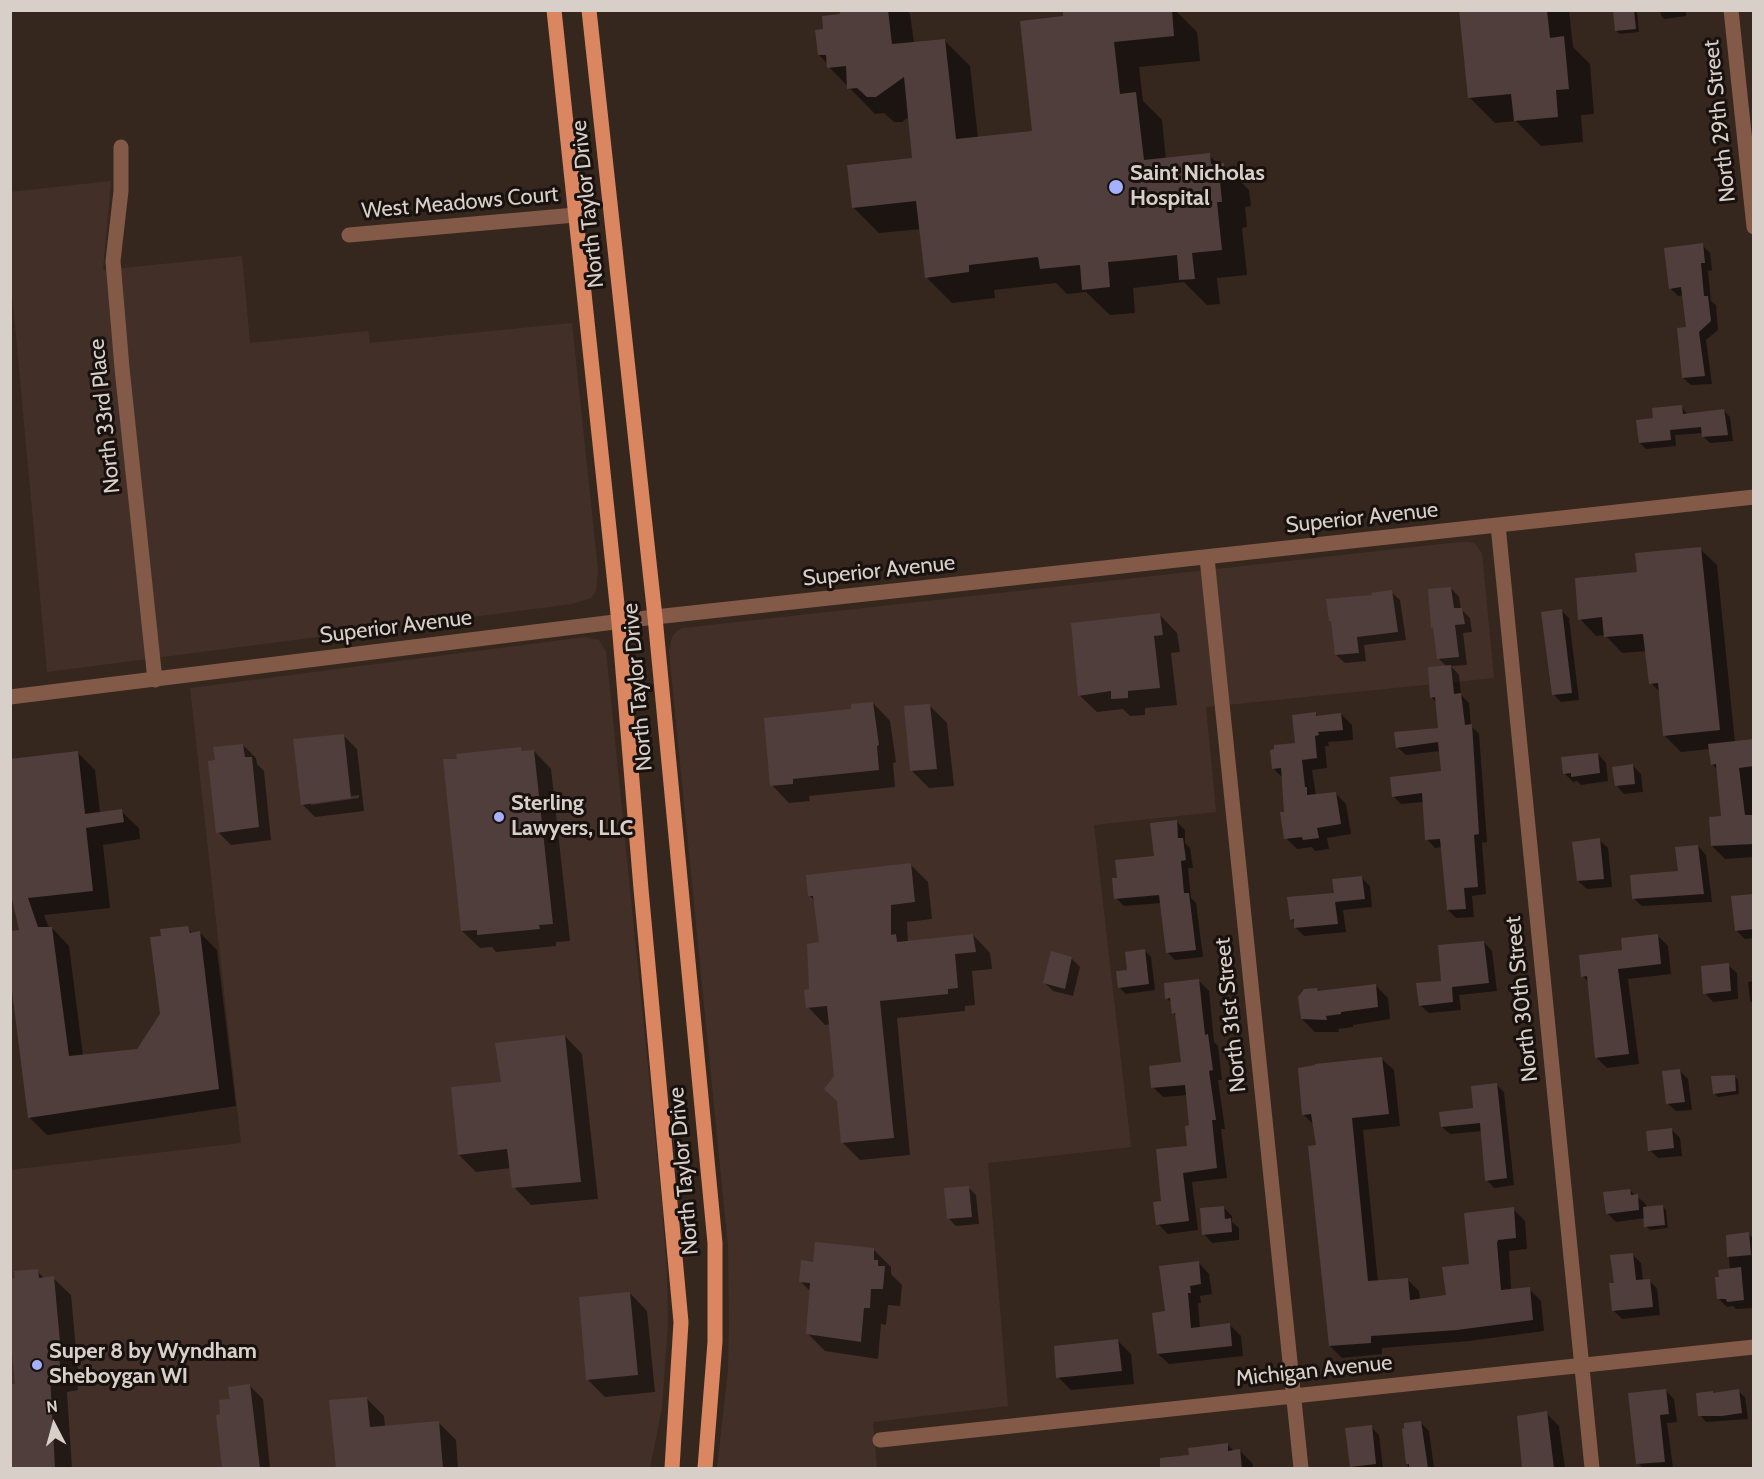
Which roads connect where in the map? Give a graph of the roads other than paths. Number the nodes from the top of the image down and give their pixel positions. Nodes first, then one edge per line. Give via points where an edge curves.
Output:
1 (554, 10) edge
2 (589, 10) edge
3 (1731, 10) edge
4 (121, 147) dead end
5 (575, 215) junction
6 (1754, 227) edge
7 (349, 235) dead end
8 (1754, 497) edge
9 (1498, 525) junction
10 (1207, 558) junction
11 (655, 617) junction
12 (619, 622) junction
13 (155, 680) junction
14 (10, 697) edge
15 (1754, 1347) edge
16 (1581, 1365) junction
17 (1293, 1396) junction
18 (880, 1440) dead end
19 (672, 1468) edge
20 (705, 1468) edge
21 (1301, 1468) edge
22 (1592, 1468) edge

1 - 5 main road, North Taylor Drive
2 - 11 main road, North Taylor Drive
3 - 6 street, North 29th Street
4 - 13 street, North 33rd Place via 121,191 113,261
5 - 7 street, West Meadows Court
5 - 12 main road, North Taylor Drive
8 - 9 street, Superior Avenue
9 - 10 street, Superior Avenue
9 - 16 street, North 30th Street
10 - 11 street, Superior Avenue
10 - 17 street, North 31st Street
11 - 12 street, Superior Avenue
11 - 20 main road, North Taylor Drive via 715,1243 715,1342
12 - 13 street, Superior Avenue
12 - 19 main road, North Taylor Drive via 681,1322
13 - 14 street, Superior Avenue
15 - 16 street, Michigan Avenue
16 - 17 street, Michigan Avenue
16 - 22 street, North 30th Street
17 - 18 street, Michigan Avenue
17 - 21 street, North 31st Street

